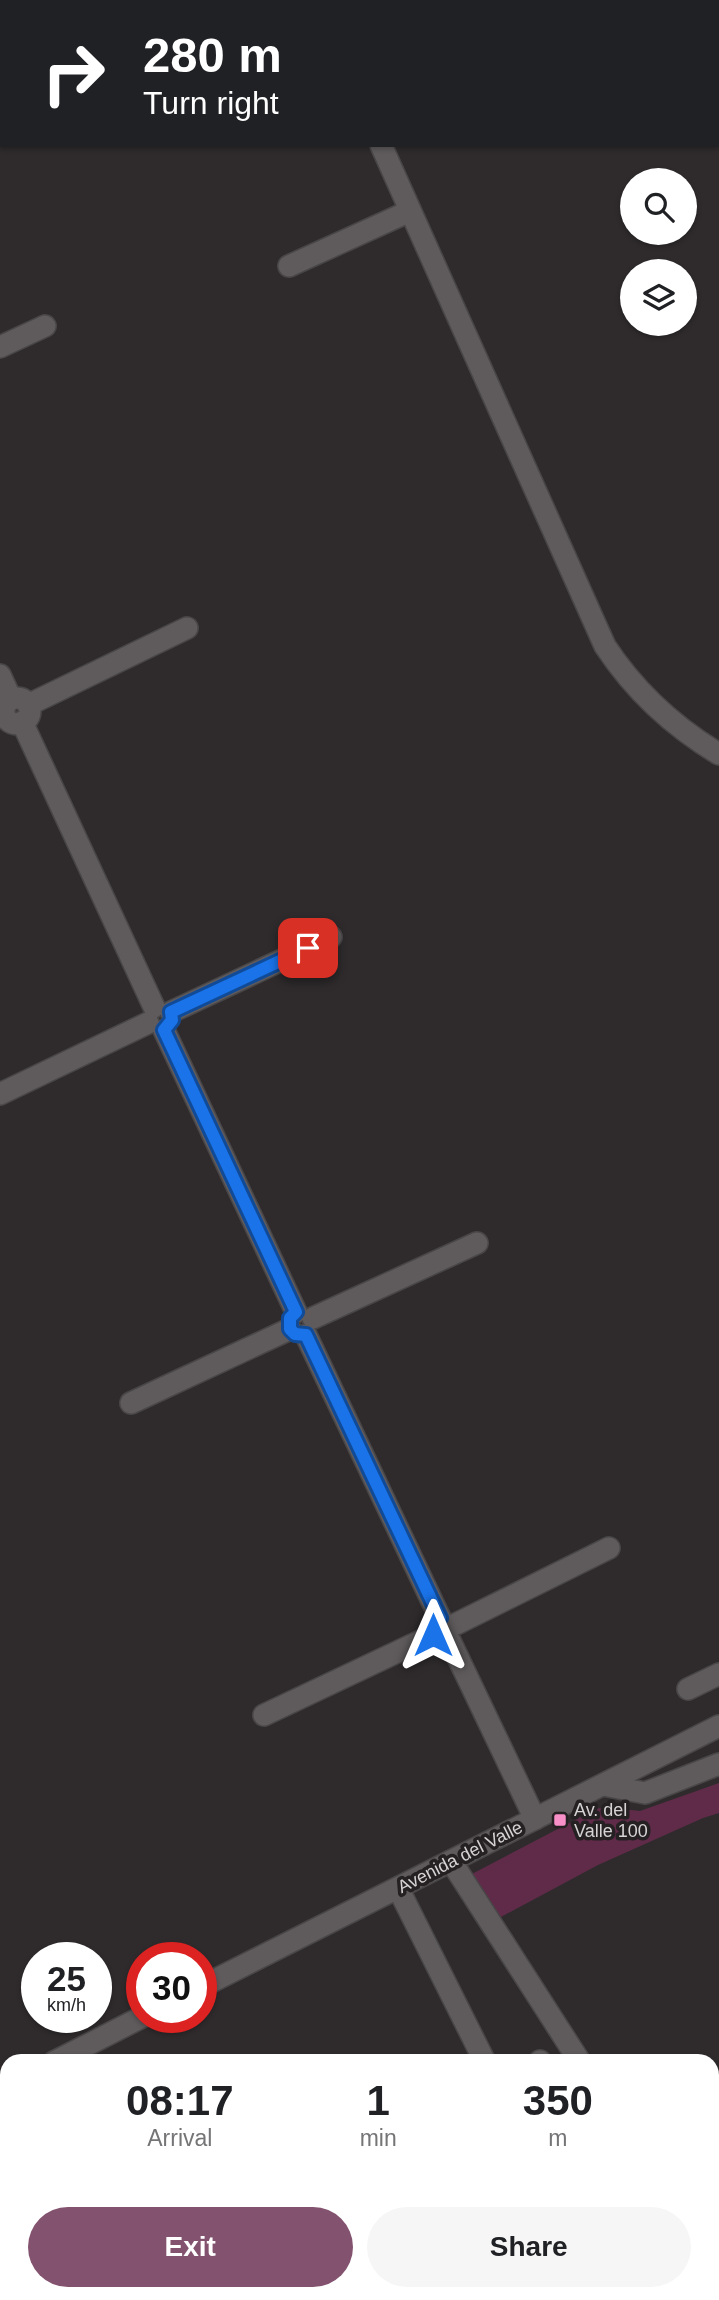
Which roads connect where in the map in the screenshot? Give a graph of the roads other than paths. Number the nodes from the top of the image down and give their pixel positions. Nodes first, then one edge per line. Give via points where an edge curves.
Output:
1 (382, 147) edge
2 (410, 211) junction
3 (289, 266) dead end
4 (45, 327) dead end
5 (0, 347) edge
6 (187, 628) dead end
7 (0, 675) edge
8 (13, 712) edge
9 (719, 754) edge
10 (331, 937) dead end
11 (159, 1018) junction
12 (0, 1094) edge
13 (477, 1243) dead end
14 (301, 1323) junction
15 (131, 1403) dead end
16 (609, 1549) dead end
17 (445, 1629) junction
18 (719, 1674) edge
19 (688, 1689) dead end
20 (264, 1715) dead end
21 (719, 1726) edge
22 (719, 1764) edge
23 (603, 1785) junction
24 (535, 1819) junction
25 (451, 1861) junction
26 (398, 1888) junction
27 (217, 1979) edge
28 (126, 2025) edge
29 (70, 2054) edge
30 (481, 2054) edge
31 (575, 2054) edge

1 - 2 street
2 - 3 street
2 - 9 street via 605,646 654,704
4 - 5 street
6 - 8 street
7 - 8 street
8 - 11 street
10 - 11 street
11 - 12 street
11 - 14 street
13 - 14 street
14 - 15 street
14 - 17 street
16 - 17 street
17 - 20 street
17 - 24 street
18 - 19 street
21 - 23 street, Avenida del Valle
22 - 23 street via 645,1793
23 - 24 street, Avenida del Valle
24 - 25 street, Avenida del Valle
25 - 26 street, Avenida del Valle
25 - 31 street
26 - 27 street, Avenida del Valle
26 - 30 street
28 - 29 street

